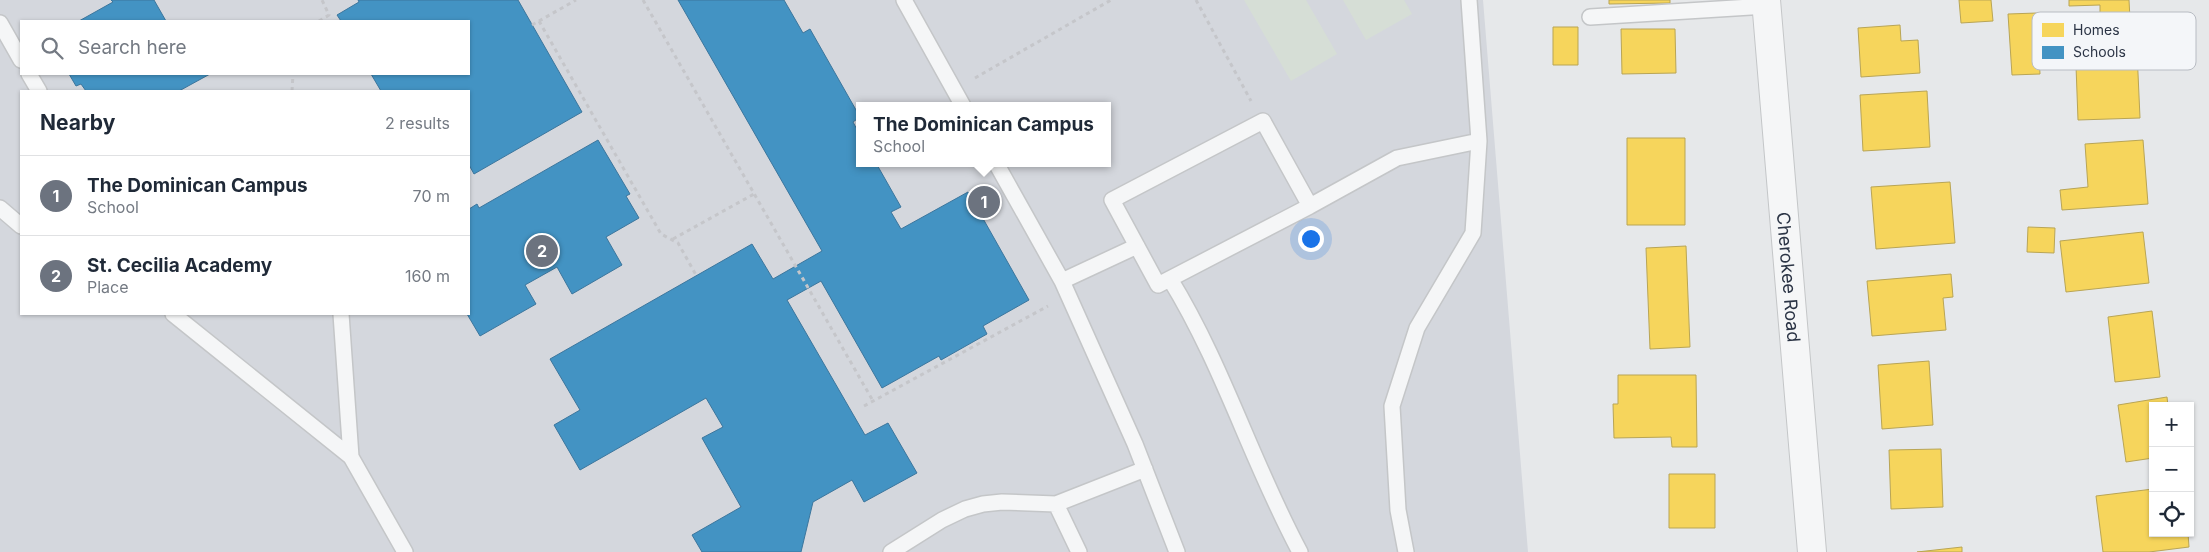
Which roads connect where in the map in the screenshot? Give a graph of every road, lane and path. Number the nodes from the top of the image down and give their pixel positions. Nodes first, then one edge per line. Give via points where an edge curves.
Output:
1 (322, 0) edge
2 (576, 0) edge
3 (644, 0) edge
4 (904, 0) edge
5 (1111, 0) edge
6 (1196, 0) edge
7 (1469, 0) edge
8 (1766, 3) edge
9 (1590, 17) dead end
10 (321, 20) edge
11 (540, 21) junction
12 (0, 23) edge
13 (532, 25) dead end
14 (20, 58) edge
15 (30, 75) edge
16 (293, 75) edge
17 (38, 90) edge
18 (292, 90) edge
19 (955, 90) junction
20 (961, 102) edge
21 (1263, 122) junction
22 (1480, 141) junction
23 (998, 167) edge
24 (754, 194) junction
25 (1310, 206) junction
26 (0, 208) edge
27 (20, 225) edge
28 (672, 240) junction
29 (1137, 246) junction
30 (696, 275) dead end
31 (1170, 279) junction
32 (1062, 281) junction
33 (1068, 296) junction
34 (174, 315) edge
35 (341, 315) edge
36 (874, 401) junction
37 (864, 406) dead end
38 (352, 457) junction
39 (1145, 469) junction
40 (1056, 504) junction
41 (405, 552) edge
42 (891, 552) edge
43 (1079, 552) edge
44 (1177, 552) edge
45 (1300, 552) edge
46 (1406, 552) edge
47 (1812, 552) edge

1 - 10 path via 329,15
2 - 11 path
3 - 24 path
4 - 19 lane
5 - 19 path
6 - 21 path
7 - 22 lane
8 - 9 lane
8 - 47 street, Cherokee Road
11 - 13 path
11 - 28 path via 661,234
12 - 14 lane
15 - 17 lane
16 - 18 path
19 - 20 lane
21 - 25 lane
21 - 29 lane via 1112,200
22 - 25 lane via 1397,158
22 - 46 lane via 1473,233 1417,328 1392,406 1398,510
23 - 32 lane
24 - 28 path
24 - 36 path
25 - 31 lane
26 - 27 lane
28 - 30 path via 678,243
29 - 31 lane via 1158,285
29 - 32 lane
31 - 45 lane via 1192,314 1281,517
32 - 33 lane
33 - 36 path
33 - 39 lane
34 - 38 lane
35 - 38 lane
36 - 37 path
38 - 41 lane
39 - 40 lane
39 - 44 lane
40 - 42 lane via 983,504 942,520
40 - 43 lane

